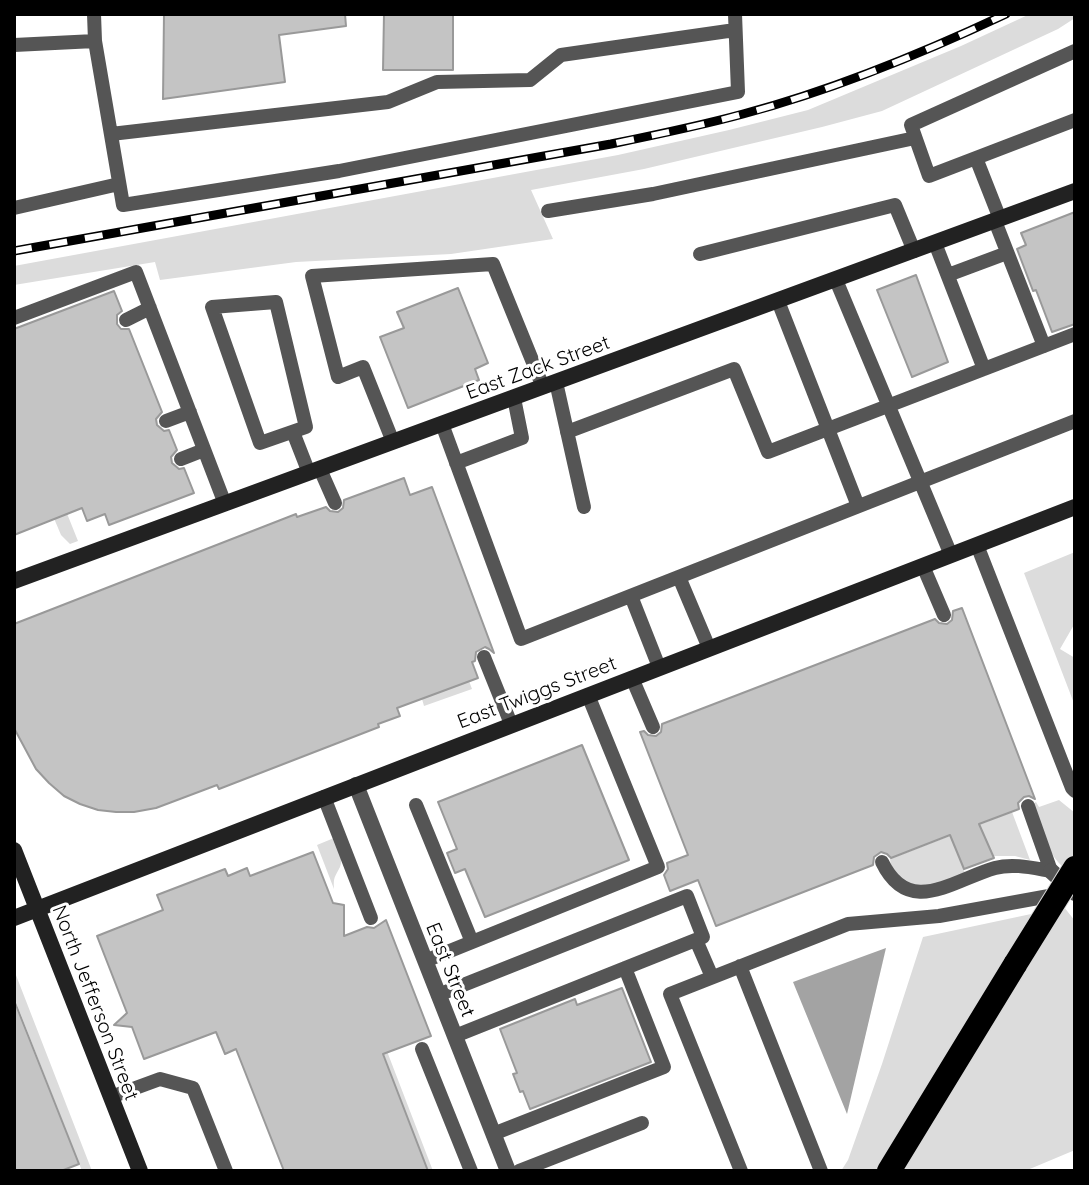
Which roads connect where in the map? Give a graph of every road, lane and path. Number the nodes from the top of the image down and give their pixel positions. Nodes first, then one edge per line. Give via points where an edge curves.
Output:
1 (94, 14) edge
2 (735, 14) edge
3 (735, 30) junction
4 (95, 41) junction
5 (14, 45) edge
6 (1075, 51) edge
7 (1075, 120) edge
8 (111, 134) junction
9 (915, 138) junction
10 (976, 158) junction
11 (119, 184) junction
12 (1075, 191) edge
13 (14, 208) edge
14 (548, 211) dead end
15 (998, 220) junction
16 (935, 243) junction
17 (914, 251) junction
18 (1007, 253) junction
19 (700, 254) dead end
20 (948, 275) junction
21 (836, 280) junction
22 (778, 301) junction
23 (150, 308) junction
24 (14, 318) edge
25 (126, 320) dead end
26 (1075, 334) edge
27 (1044, 346) junction
28 (984, 369) junction
29 (550, 385) junction
30 (514, 398) junction
31 (889, 406) junction
32 (190, 412) junction
33 (166, 421) dead end
34 (1075, 421) edge
35 (442, 424) junction
36 (828, 430) junction
37 (293, 432) junction
38 (567, 432) junction
39 (393, 442) junction
40 (204, 450) junction
41 (181, 459) dead end
42 (456, 463) junction
43 (315, 471) junction
44 (920, 482) junction
45 (335, 503) dead end
46 (225, 504) junction
47 (858, 506) junction
48 (584, 507) dead end
49 (1075, 507) edge
50 (977, 545) junction
51 (951, 555) junction
52 (923, 566) junction
53 (679, 577) junction
54 (14, 581) edge
55 (631, 596) junction
56 (944, 615) dead end
57 (709, 648) junction
58 (484, 657) dead end
59 (659, 667) junction
60 (632, 678) junction
61 (588, 695) junction
62 (511, 724) junction
63 (653, 727) dead end
64 (356, 785) junction
65 (1075, 791) edge
66 (324, 797) junction
67 (416, 805) dead end
68 (1028, 806) dead end
69 (14, 850) edge
70 (882, 862) dead end
71 (1068, 880) edge
72 (37, 909) junction
73 (14, 918) edge
74 (371, 918) dead end
75 (696, 940) junction
76 (472, 942) junction
77 (425, 961) junction
78 (740, 966) junction
79 (625, 968) junction
80 (712, 977) junction
81 (438, 995) junction
82 (455, 1036) junction
83 (422, 1049) dead end
84 (111, 1097) junction
85 (642, 1123) dead end
86 (493, 1134) junction
87 (551, 1166) edge
88 (140, 1171) edge
89 (226, 1171) edge
90 (471, 1171) edge
91 (508, 1171) edge
92 (519, 1171) edge
93 (741, 1171) edge
94 (821, 1171) edge
95 (889, 1171) edge

1 - 4 lane
2 - 3 lane
3 - 8 lane via 561,55 530,80 437,82 388,102
3 - 11 lane via 738,92 339,171 123,205
4 - 5 lane
4 - 8 lane
6 - 9 lane via 911,125
7 - 10 lane
8 - 11 lane
9 - 10 lane via 929,176
9 - 14 lane
10 - 15 lane
11 - 13 lane
12 - 15 street, East Zack Street
15 - 16 street, East Zack Street
15 - 18 lane
16 - 17 street, East Zack Street
16 - 20 lane
17 - 19 lane via 895,205
17 - 21 street, East Zack Street
18 - 20 lane
18 - 27 lane
20 - 28 lane
21 - 22 street, East Zack Street
21 - 31 lane
22 - 29 street, East Zack Street
22 - 36 lane
23 - 24 lane via 136,272
23 - 25 lane
23 - 32 lane
26 - 27 lane
27 - 28 lane
28 - 31 lane
29 - 30 street, East Zack Street
29 - 38 lane
29 - 39 lane via 493,264 312,276 338,377 363,367
30 - 35 street, East Zack Street
30 - 42 lane via 522,438
31 - 36 lane
31 - 44 lane
32 - 33 lane
32 - 40 lane
34 - 44 lane
35 - 39 street, East Zack Street
35 - 42 lane
36 - 38 lane via 768,452 734,369
36 - 47 lane
37 - 37 lane via 306,427 276,302 212,307 260,443
37 - 43 lane
38 - 48 lane
39 - 43 street, East Zack Street
40 - 41 lane
40 - 46 lane
42 - 55 lane via 521,639
43 - 45 lane
43 - 46 street, East Zack Street
44 - 47 lane
44 - 51 lane
46 - 54 street, East Zack Street
47 - 53 lane
49 - 50 street, East Twiggs Street
50 - 51 street, East Twiggs Street
50 - 65 lane
51 - 52 street, East Twiggs Street
52 - 56 lane
52 - 57 street, East Twiggs Street
53 - 55 lane
53 - 57 lane
55 - 59 lane
57 - 59 street, East Twiggs Street
58 - 62 lane
59 - 60 street, East Twiggs Street
60 - 61 street, East Twiggs Street
60 - 63 lane
61 - 62 street, East Twiggs Street
61 - 76 lane via 658,867
62 - 64 street, East Twiggs Street
64 - 66 street, East Twiggs Street
64 - 77 street, East Street
66 - 72 street, East Twiggs Street
66 - 74 lane
67 - 76 lane
68 - 71 lane
69 - 72 street, North Jefferson Street
70 - 71 lane via 895,883 922,892 1015,865
71 - 78 lane via 939,916 848,924
71 - 95 highway, bridge
72 - 73 street, East Twiggs Street
72 - 84 street, North Jefferson Street
75 - 79 lane
75 - 80 lane
75 - 81 lane via 703,937 687,896
76 - 77 lane
77 - 81 street, East Street
78 - 80 lane
78 - 94 lane
79 - 82 lane
79 - 86 lane via 664,1067
80 - 93 lane via 670,994
81 - 82 street, East Street
82 - 86 street, East Street
83 - 90 lane
84 - 88 street, North Jefferson Street
84 - 89 lane via 160,1079 193,1088
85 - 87 lane
86 - 91 street, East Street
87 - 92 lane

